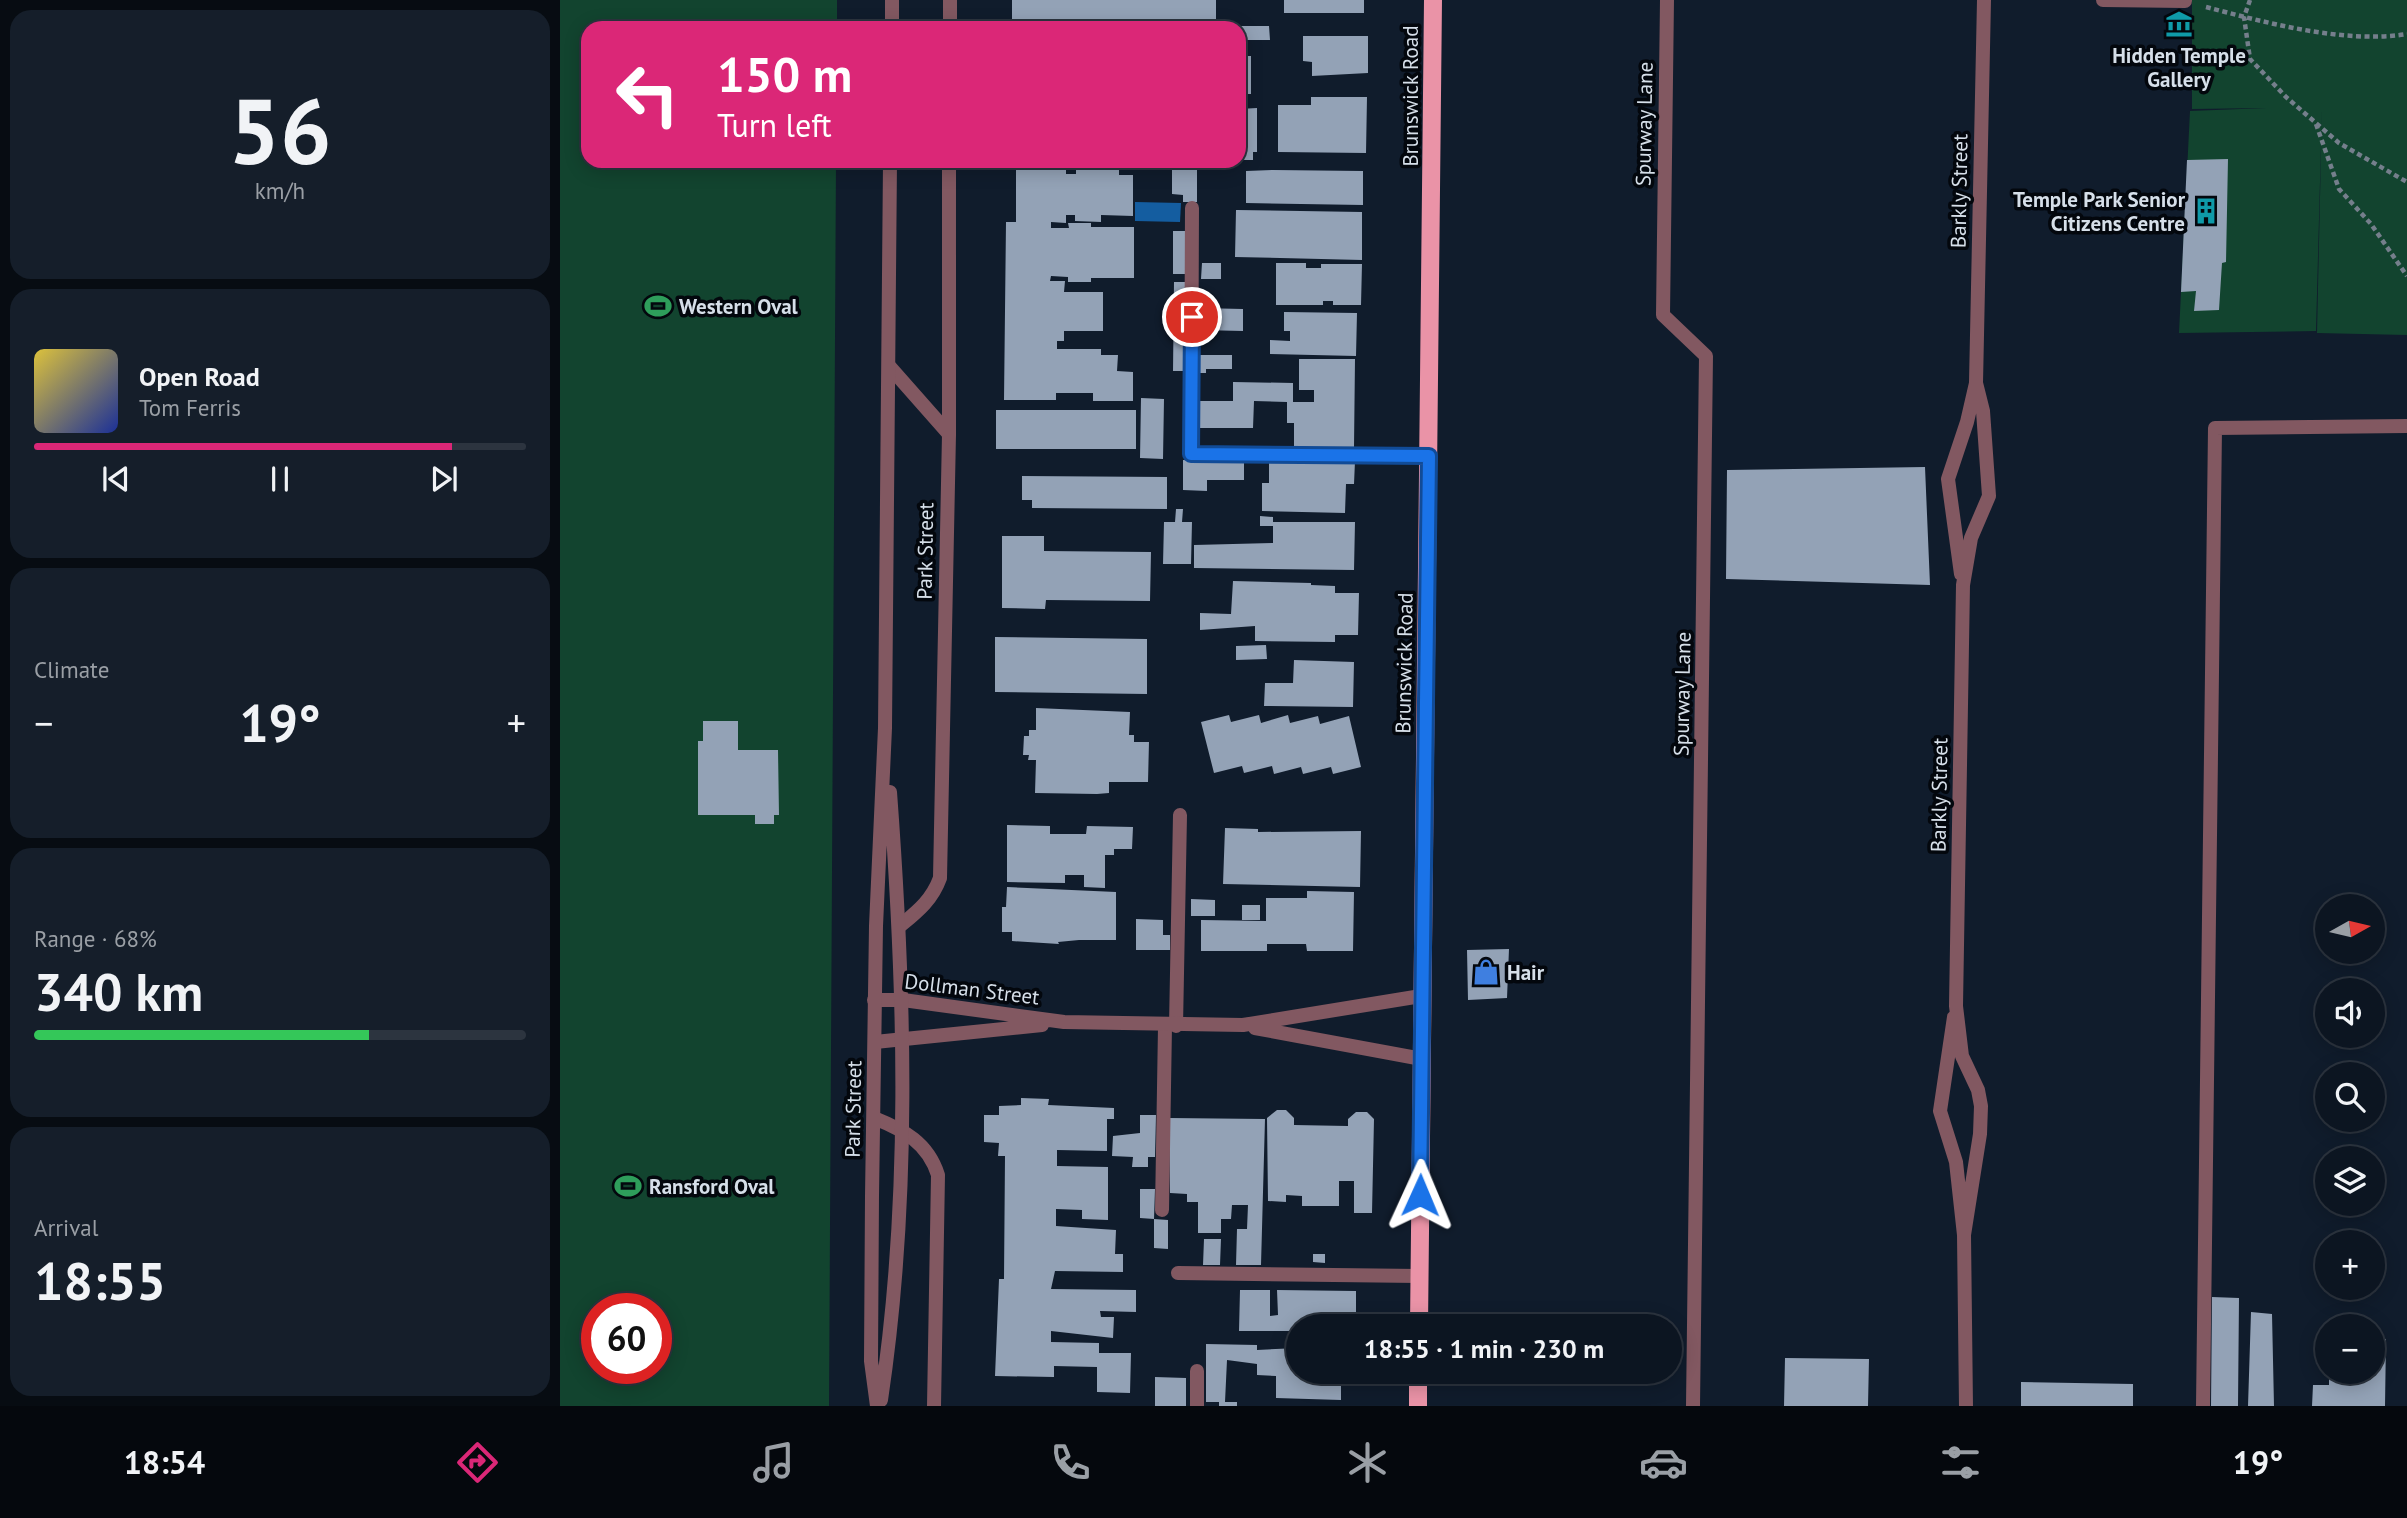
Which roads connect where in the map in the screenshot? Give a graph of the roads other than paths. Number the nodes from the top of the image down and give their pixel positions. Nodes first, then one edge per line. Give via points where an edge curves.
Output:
1 (892, 0) edge
2 (950, 0) edge
3 (1433, 0) edge
4 (1667, 0) edge
5 (1984, 0) edge
6 (2103, 0) edge
7 (2185, 1) edge
8 (892, 21) edge
9 (950, 21) edge
10 (890, 168) edge
11 (949, 168) edge
12 (1192, 208) dead end
13 (889, 366) junction
14 (1976, 383) junction
15 (2407, 426) edge
16 (949, 434) junction
17 (1429, 456) junction
18 (1963, 585) junction
19 (885, 728) junction
20 (1180, 815) dead end
21 (900, 926) junction
22 (1421, 996) junction
23 (874, 1000) junction
24 (903, 1000) junction
25 (1956, 1006) junction
26 (1064, 1022) junction
27 (1171, 1026) junction
28 (1243, 1026) junction
29 (902, 1041) junction
30 (875, 1042) junction
31 (1422, 1059) junction
32 (873, 1118) junction
33 (901, 1129) junction
34 (1163, 1210) dead end
35 (1964, 1235) junction
36 (1178, 1273) dead end
37 (1419, 1276) junction
38 (1419, 1314) edge
39 (1197, 1371) dead end
40 (1418, 1384) edge
41 (878, 1406) edge
42 (934, 1406) edge
43 (1197, 1406) edge
44 (1418, 1406) edge
45 (1693, 1406) edge
46 (1966, 1406) edge
47 (2203, 1406) edge

1 - 8 street
2 - 9 street
3 - 17 main road, Brunswick Road
4 - 45 street, Spurway Lane via 1663,315 1706,356
5 - 14 street, Barkly Street
6 - 7 street
10 - 13 street, Park Street
11 - 16 street, Park Street
12 - 17 street via 1191,454
13 - 16 street
13 - 19 street, Park Street
14 - 18 street, Barkly Street via 1948,479
14 - 18 street, Barkly Street via 1983,411 1989,496 1971,538
15 - 47 street via 2215,428
16 - 21 street, Park Street via 940,878 934,894
17 - 22 main road, Brunswick Road
18 - 25 street, Barkly Street
19 - 21 street, Park Street
19 - 23 street, Park Street
20 - 27 street
21 - 24 street, Park Street
22 - 28 street, Dollman Street
22 - 31 main road, Brunswick Road
23 - 24 street, Dollman Street
23 - 30 street, Park Street
24 - 26 street, Dollman Street
24 - 29 street, Park Street
25 - 35 street, Barkly Street via 1940,1111 1956,1162
25 - 35 street, Barkly Street via 1962,1056 1978,1090 1980,1106
26 - 27 street, Dollman Street
26 - 29 street, Dollman Street
27 - 28 street, Dollman Street
27 - 34 street
28 - 31 street, Dollman Street
29 - 30 street, Dollman Street
29 - 33 street, Park Street
30 - 32 street, Park Street
31 - 37 main road, Brunswick Road
32 - 33 street
32 - 41 street, Park Street via 871,1361
33 - 41 street, Park Street via 898,1235
33 - 42 street via 923,1146 938,1175
35 - 46 street, Barkly Street
36 - 37 street
37 - 38 main road, Brunswick Road
39 - 43 street
40 - 44 main road

